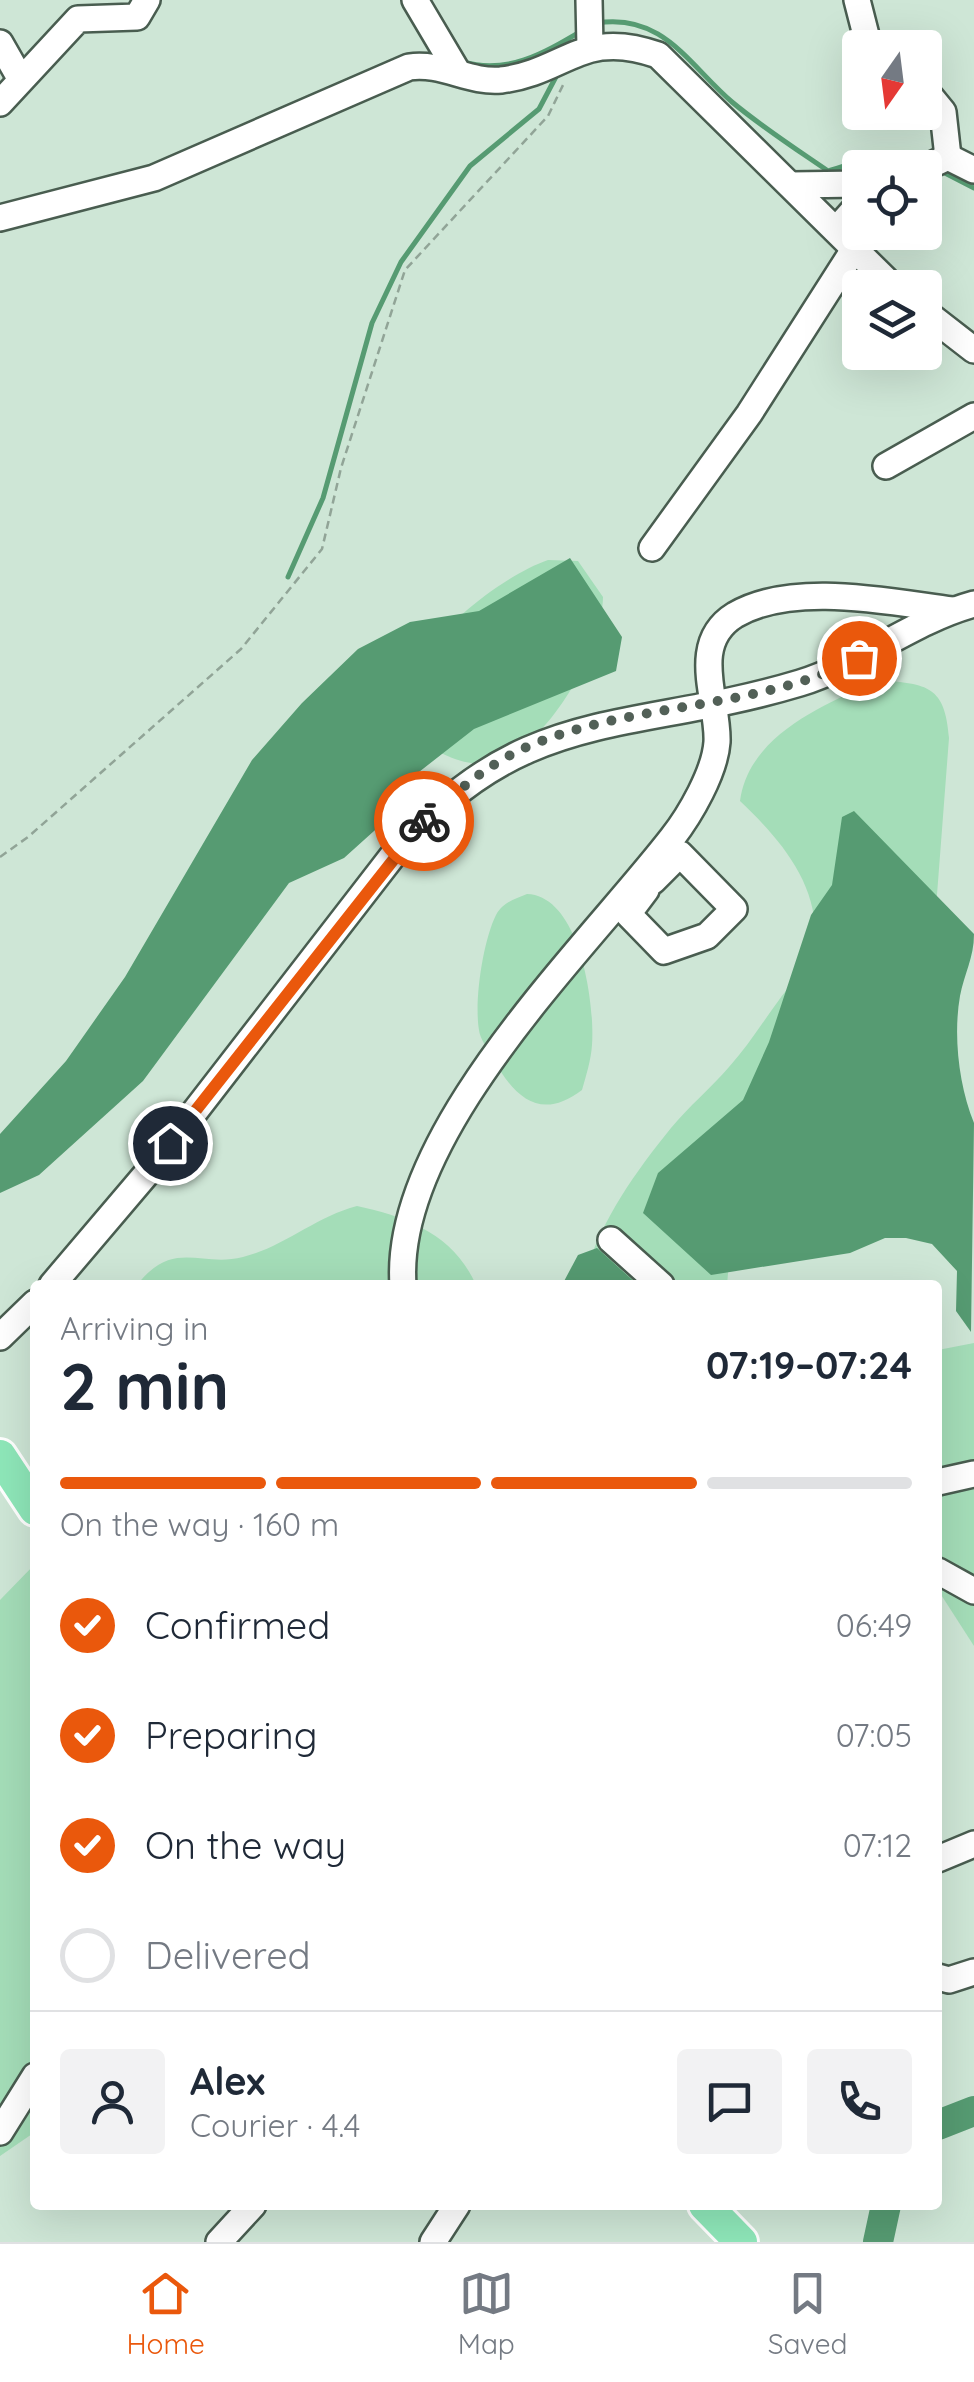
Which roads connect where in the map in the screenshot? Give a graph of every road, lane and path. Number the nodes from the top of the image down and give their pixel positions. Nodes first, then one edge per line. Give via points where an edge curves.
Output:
1 (147, 0) edge
2 (415, 0) edge
3 (857, 0) edge
4 (590, 25) edge
5 (865, 30) edge
6 (0, 43) edge
7 (457, 71) junction
8 (20, 78) junction
9 (564, 83) dead end
10 (0, 103) edge
11 (942, 163) edge
12 (974, 170) edge
13 (842, 184) edge
14 (792, 185) junction
15 (0, 218) edge
16 (842, 235) edge
17 (842, 246) edge
18 (857, 250) edge
19 (876, 270) edge
20 (942, 325) edge
21 (974, 350) edge
22 (974, 416) edge
23 (886, 466) dead end
24 (652, 548) dead end
25 (963, 608) edge
26 (712, 701) junction
27 (0, 857) edge
28 (611, 1240) dead end
29 (56, 1280) edge
30 (403, 1280) edge
31 (655, 1280) edge
32 (30, 1308) edge
33 (0, 1337) edge
34 (0, 1426) edge
35 (0, 1456) edge
36 (30, 1471) edge
37 (974, 1474) edge
38 (942, 1481) edge
39 (30, 1501) edge
40 (942, 1573) edge
41 (974, 1591) edge
42 (974, 1844) edge
43 (942, 1857) edge
44 (974, 1972) edge
45 (942, 1978) edge
46 (30, 2084) edge
47 (0, 2132) edge
48 (248, 2210) edge
49 (454, 2210) edge
50 (710, 2210) edge
51 (733, 2210) edge
52 (219, 2242) edge
53 (433, 2242) edge
54 (742, 2242) edge
55 (765, 2242) edge

1 - 8 street via 137,17 78,20
2 - 7 street
3 - 5 street
4 - 7 street via 503,80
4 - 14 street via 658,55
6 - 8 street
7 - 15 street via 409,67 154,178
8 - 10 street
9 - 27 path via 548,116 405,270 362,397 322,549 241,649
11 - 12 street
13 - 14 street
14 - 16 street
17 - 24 street via 748,414
18 - 19 street
20 - 21 street
22 - 23 street
25 - 26 street via 833,671
25 - 26 street via 856,597 796,599 734,616 707,658
26 - 29 street via 602,722 530,746 480,772 440,806 394,854
26 - 30 street via 717,744 671,839 645,879 528,1009 455,1116 422,1183
28 - 31 street
32 - 33 street
34 - 36 main road
35 - 39 main road
37 - 38 street
40 - 41 street
42 - 43 street
44 - 45 street
46 - 47 street
48 - 52 street
49 - 53 street
50 - 54 main road
51 - 55 main road

